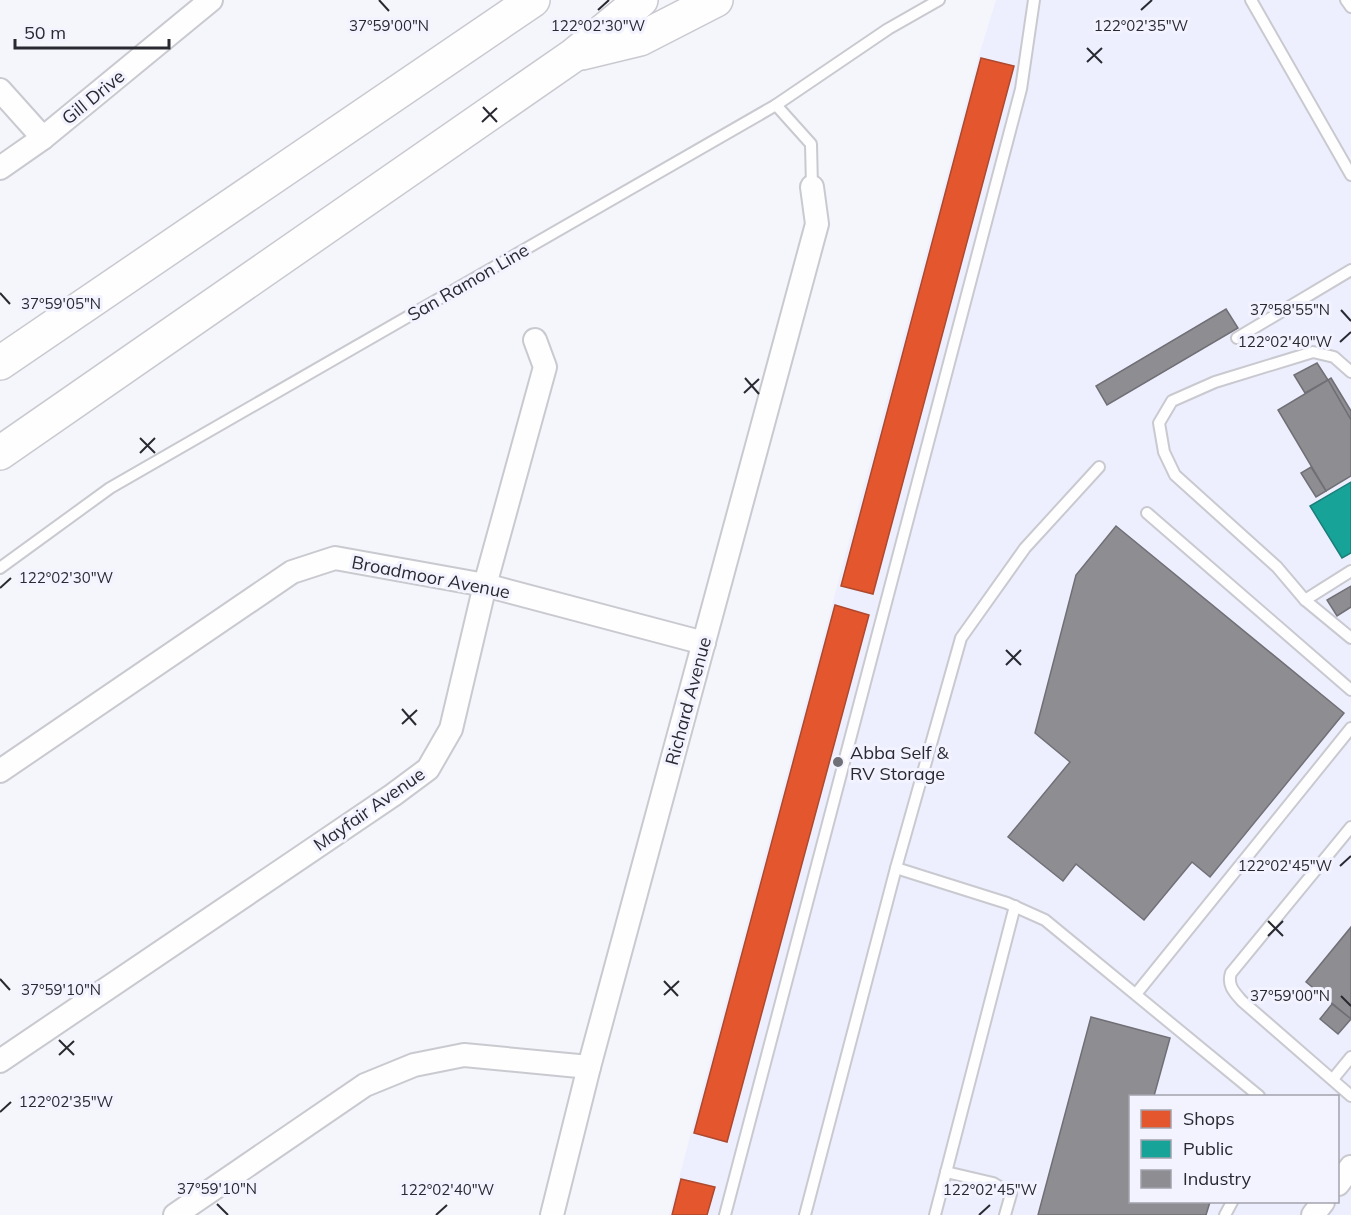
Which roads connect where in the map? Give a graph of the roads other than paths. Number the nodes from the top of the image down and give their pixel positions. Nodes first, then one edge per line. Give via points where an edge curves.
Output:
1 (211, 0) edge
2 (533, 0) edge
3 (641, 0) edge
4 (716, 0) edge
5 (939, 0) edge
6 (1034, 0) edge
7 (1251, 0) edge
8 (1347, 0) edge
9 (1351, 7) edge
10 (574, 55) junction
11 (0, 90) edge
12 (776, 105) junction
13 (43, 138) junction
14 (0, 168) edge
15 (1350, 171) edge
16 (812, 187) joint
17 (1351, 270) edge
18 (1237, 338) dead end
19 (535, 340) dead end
20 (0, 363) edge
21 (1351, 372) edge
22 (0, 453) edge
23 (1099, 467) dead end
24 (1147, 513) dead end
25 (0, 568) edge
26 (1351, 571) edge
27 (485, 585) junction
28 (1305, 600) junction
29 (1351, 638) edge
30 (704, 643) junction
31 (1351, 690) edge
32 (1351, 728) edge
33 (0, 771) edge
34 (1351, 827) edge
35 (896, 868) junction
36 (1015, 906) junction
37 (1136, 994) junction
38 (1351, 1057) edge
39 (0, 1061) edge
40 (589, 1067) junction
41 (1333, 1079) junction
42 (1257, 1095) edge
43 (1351, 1096) edge
44 (946, 1172) junction
45 (1322, 1203) edge
46 (175, 1215) edge
47 (552, 1215) edge
48 (725, 1215) edge
49 (805, 1215) edge
50 (934, 1215) edge
51 (1005, 1215) edge
52 (1312, 1215) edge

1 - 13 street, Gill Drive
2 - 20 highway
3 - 10 highway
4 - 10 highway via 640,39
5 - 12 lane, San Ramon Line via 888,29
6 - 48 lane via 1021,89
7 - 15 lane
8 - 9 lane
10 - 22 highway
11 - 13 street
12 - 16 lane via 811,144
12 - 25 lane, San Ramon Line via 110,488
13 - 14 street, Gill Drive
16 - 30 street, Richard Avenue via 817,224
17 - 18 lane
19 - 27 street, Mayfair Avenue via 544,367
21 - 28 lane via 1334,357 1313,352 1215,382 1172,401 1159,423 1164,452 1175,475 1277,567
23 - 35 lane via 1025,548 961,638
24 - 31 lane
26 - 28 lane
27 - 30 street, Broadmoor Avenue
27 - 33 street, Broadmoor Avenue via 335,558 292,572
27 - 39 street, Mayfair Avenue via 451,729 428,769
28 - 29 lane
30 - 40 street, Richard Avenue
32 - 37 lane
34 - 41 lane via 1229,979 1232,990 1242,1001
35 - 36 lane
35 - 49 lane
36 - 37 lane via 1045,920
36 - 44 lane
37 - 42 lane
38 - 41 lane
40 - 46 street via 464,1055 414,1065 365,1085
40 - 47 street, Richard Avenue
41 - 43 lane
44 - 50 lane
44 - 51 lane via 993,1183 1011,1194
45 - 52 street

